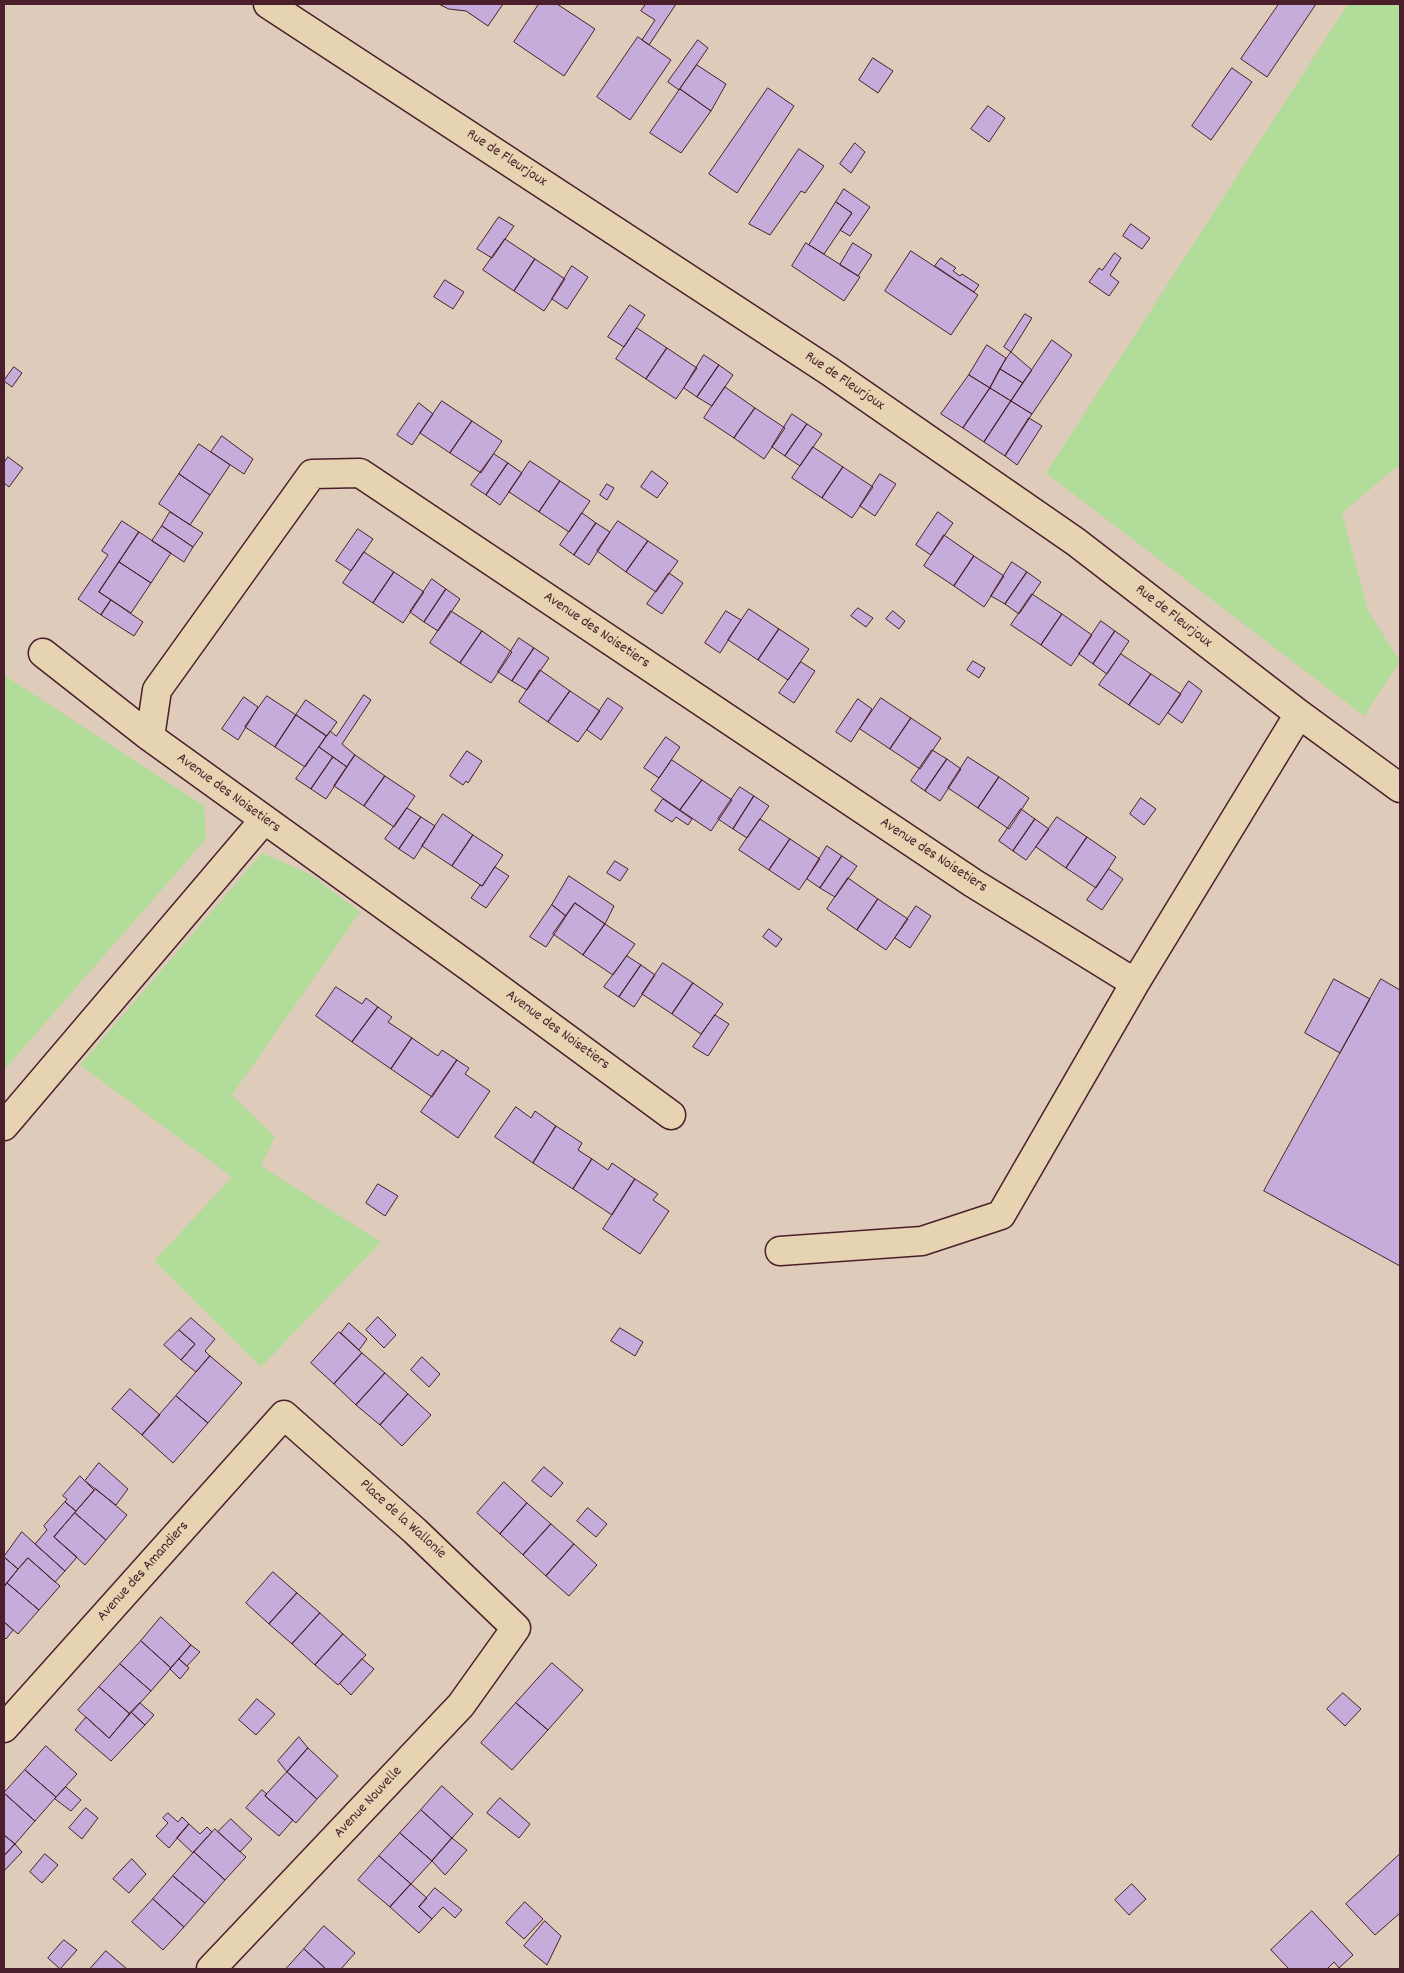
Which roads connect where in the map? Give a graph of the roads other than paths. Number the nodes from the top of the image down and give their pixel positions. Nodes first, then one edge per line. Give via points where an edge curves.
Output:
1 (268, 4) edge
2 (43, 653) dead end
3 (1299, 714) junction
4 (150, 737) junction
5 (1400, 788) edge
6 (264, 820) junction
7 (1135, 983) junction
8 (671, 1115) dead end
9 (4, 1126) edge
10 (780, 1251) dead end
11 (284, 1415) joint
12 (516, 1628) joint
13 (4, 1728) edge
14 (211, 1969) edge

1 - 3 street, Rue de Fleurjoux via 829,371 1076,542
2 - 4 street, Avenue des Noisetiers
3 - 5 street, Rue de Fleurjoux
3 - 7 street
4 - 6 street, Avenue des Noisetiers
4 - 7 street, Avenue des Noisetiers via 157,690 312,474 360,474 973,883
6 - 8 street, Avenue des Noisetiers
6 - 9 street
7 - 10 street via 1002,1215 922,1241
11 - 12 street, Place de la Wallonie via 415,1531
11 - 13 street, Avenue des Amandiers
12 - 14 street, Avenue Nouvelle via 461,1705

